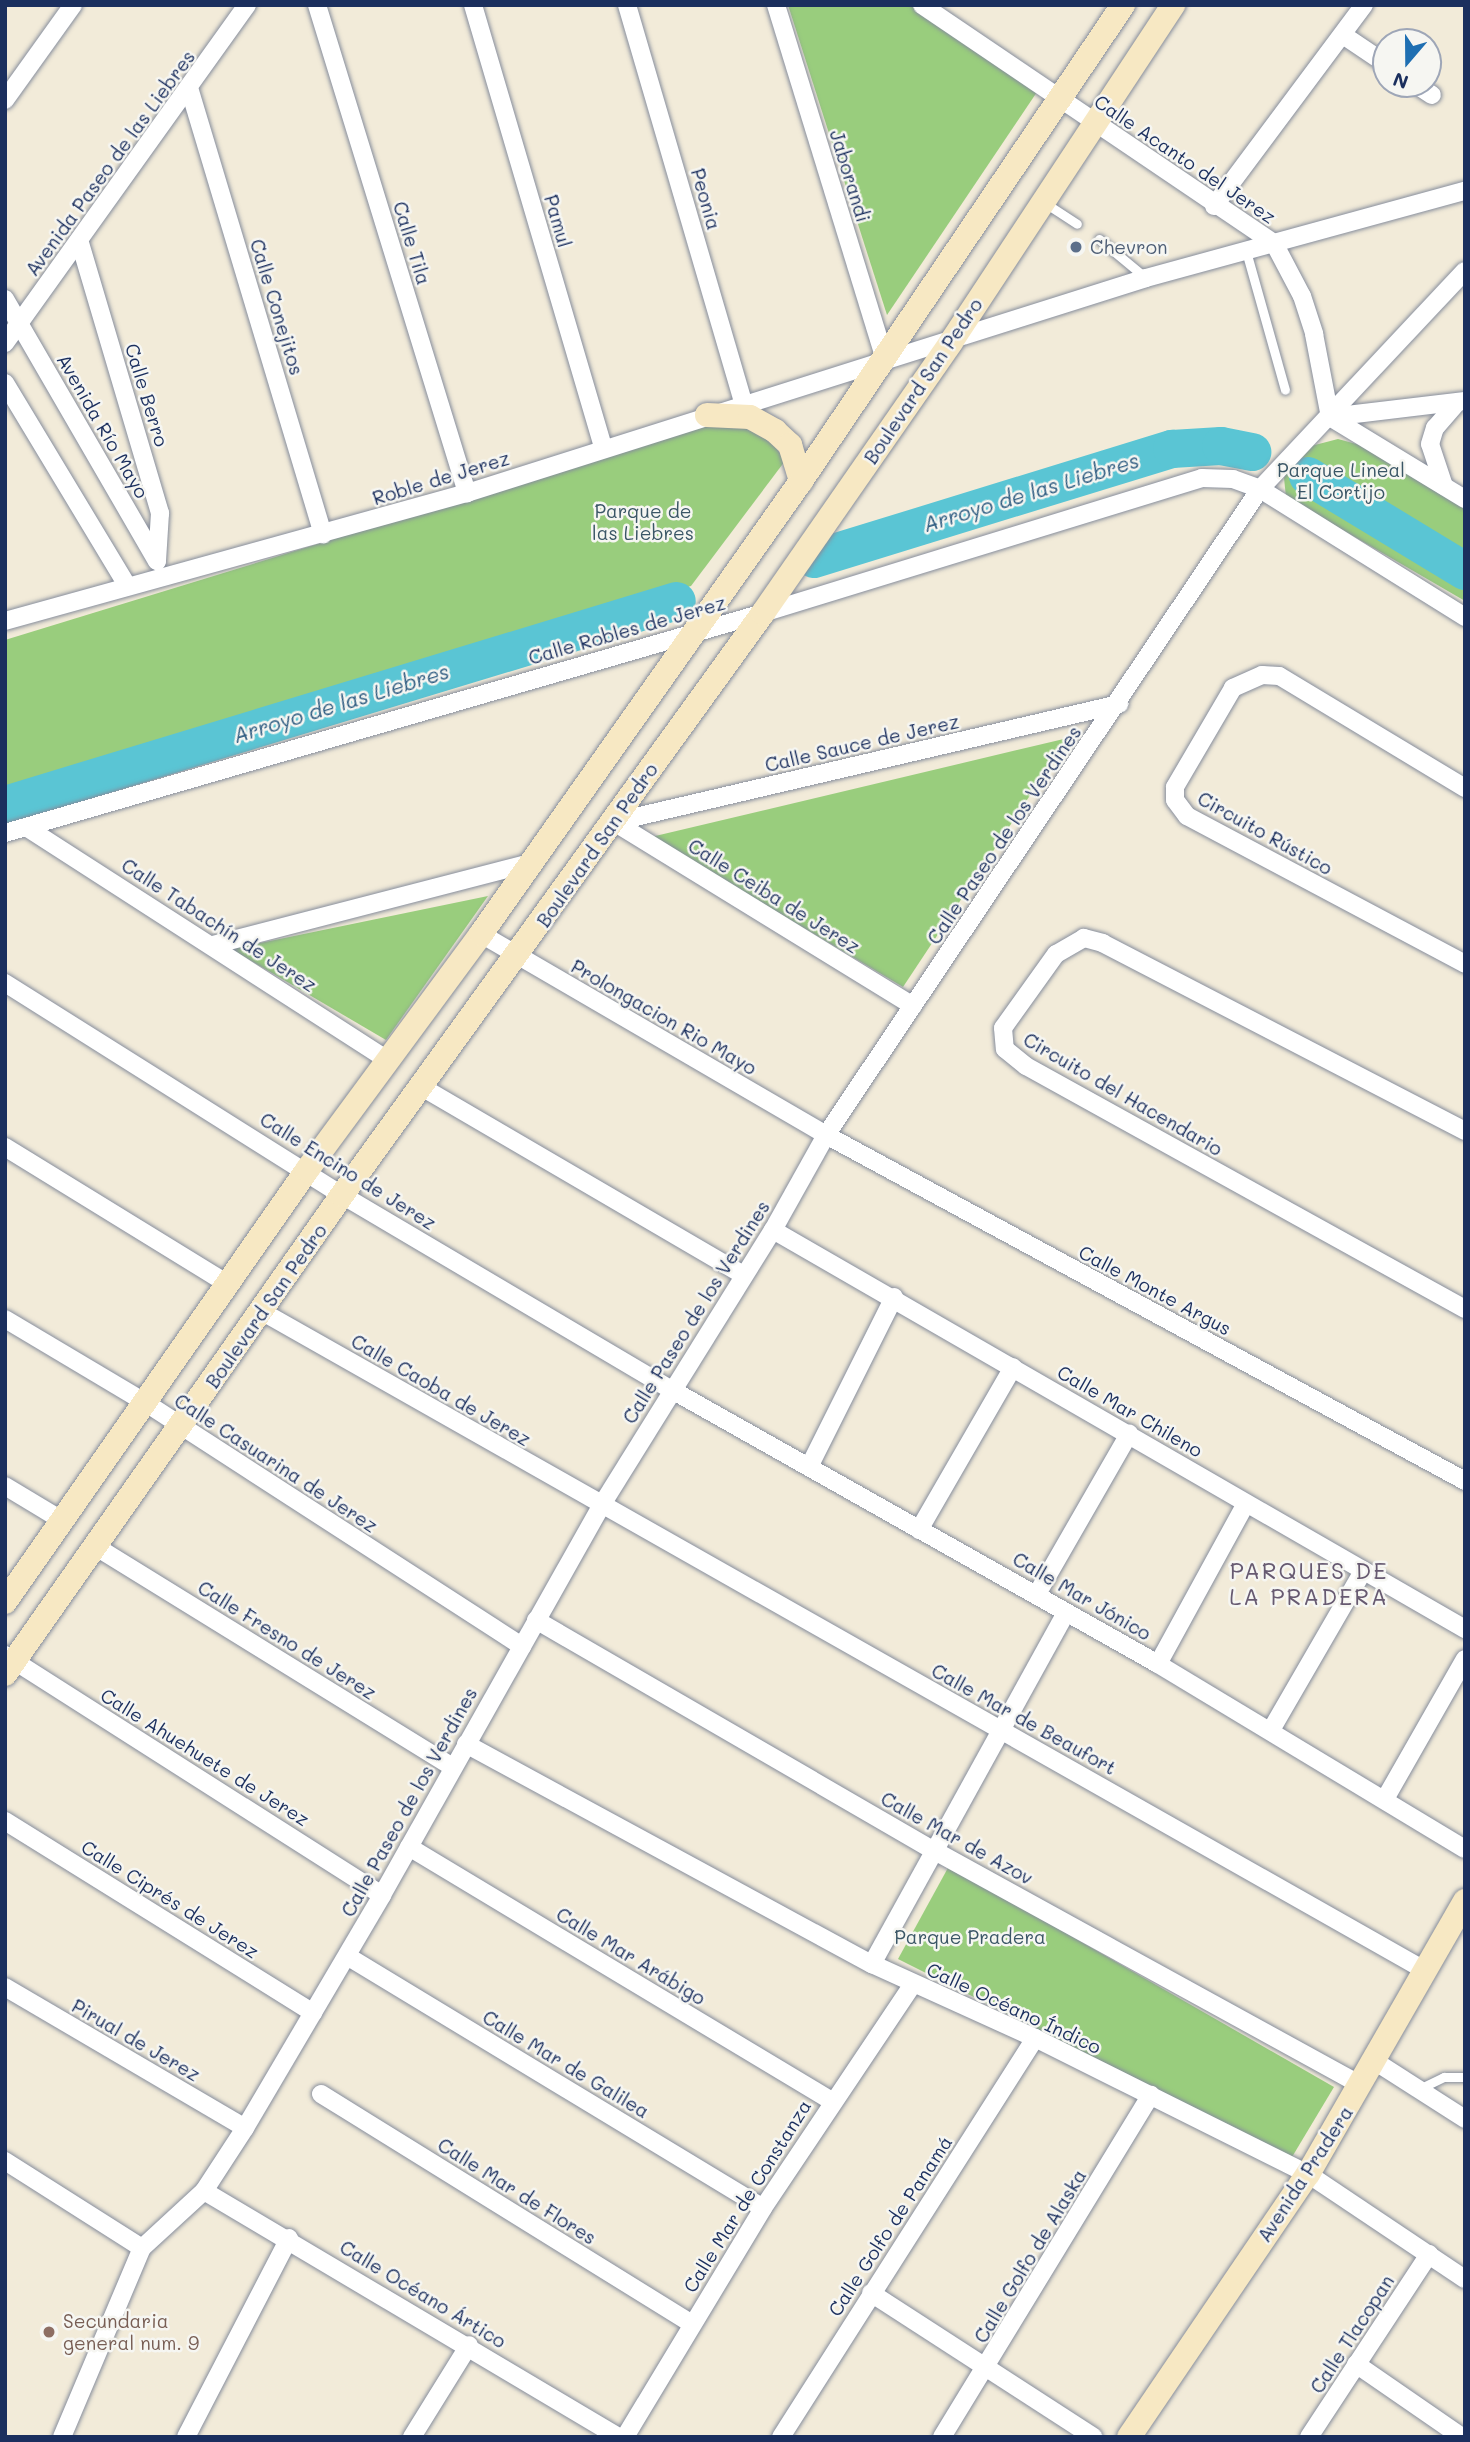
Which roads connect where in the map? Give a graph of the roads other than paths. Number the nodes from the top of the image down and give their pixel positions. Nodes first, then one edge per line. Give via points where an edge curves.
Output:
1 (73, 5) edge
2 (247, 5) edge
3 (317, 5) edge
4 (473, 5) edge
5 (627, 5) edge
6 (776, 5) edge
7 (922, 5) edge
8 (1123, 5) edge
9 (1173, 5) edge
10 (1364, 5) edge
11 (1343, 35) junction
12 (1372, 55) edge
13 (190, 91) junction
14 (1059, 99) junction
15 (5, 100) edge
16 (1091, 123) junction
17 (1465, 191) edge
18 (1043, 202) junction
19 (1214, 206) junction
20 (1077, 224) dead end
21 (1098, 239) dead end
22 (80, 243) junction
23 (1275, 243) junction
24 (1245, 251) junction
25 (1465, 271) edge
26 (1146, 278) junction
27 (5, 299) edge
28 (19, 324) junction
29 (951, 342) junction
30 (5, 343) edge
31 (885, 359) junction
32 (5, 383) edge
33 (1285, 390) dead end
34 (1460, 403) edge
35 (744, 404) junction
36 (706, 415) junction
37 (1330, 417) junction
38 (603, 448) junction
39 (801, 481) junction
40 (1444, 486) junction
41 (1260, 489) junction
42 (467, 493) junction
43 (1465, 499) edge
44 (323, 534) junction
45 (160, 567) junction
46 (127, 585) junction
47 (768, 606) junction
48 (1465, 617) edge
49 (5, 621) edge
50 (698, 625) junction
51 (1119, 704) junction
52 (1465, 788) edge
53 (614, 822) junction
54 (26, 827) junction
55 (5, 834) edge
56 (530, 863) junction
57 (481, 934) junction
58 (213, 945) junction
59 (518, 957) junction
60 (1465, 964) edge
61 (5, 983) edge
62 (913, 1006) junction
63 (388, 1060) junction
64 (420, 1086) junction
65 (1465, 1131) edge
66 (826, 1135) junction
67 (5, 1147) edge
68 (307, 1170) junction
69 (342, 1195) junction
70 (773, 1230) junction
71 (744, 1275) junction
72 (228, 1284) junction
73 (894, 1297) junction
74 (1465, 1309) edge
75 (261, 1311) junction
76 (5, 1319) edge
77 (1013, 1367) junction
78 (672, 1390) junction
79 (146, 1403) junction
80 (183, 1428) junction
81 (1129, 1434) junction
82 (809, 1467) junction
83 (1465, 1481) edge
84 (5, 1486) edge
85 (1246, 1503) junction
86 (601, 1507) junction
87 (63, 1521) junction
88 (919, 1530) junction
89 (98, 1548) junction
90 (1363, 1571) junction
91 (1037, 1594) junction
92 (5, 1602) edge
93 (1066, 1613) junction
94 (536, 1620) junction
95 (1465, 1629) edge
96 (522, 1646) junction
97 (1465, 1659) edge
98 (9, 1663) edge
99 (1158, 1664) junction
100 (1271, 1730) junction
101 (1002, 1731) junction
102 (466, 1744) junction
103 (453, 1767) junction
104 (1385, 1799) junction
105 (5, 1821) edge
106 (409, 1847) junction
107 (1465, 1849) edge
108 (935, 1851) junction
109 (382, 1895) junction
110 (1465, 1901) edge
111 (346, 1956) junction
112 (872, 1964) junction
113 (1426, 1971) junction
114 (913, 1984) junction
115 (5, 1987) edge
116 (313, 2013) junction
117 (1035, 2038) junction
118 (1376, 2062) junction
119 (1465, 2077) edge
120 (1361, 2085) junction
121 (1419, 2089) junction
122 (321, 2094) dead end
123 (1151, 2095) junction
124 (832, 2101) junction
125 (1465, 2119) edge
126 (244, 2128) junction
127 (5, 2161) edge
128 (1308, 2174) junction
129 (205, 2191) junction
130 (763, 2208) junction
131 (289, 2238) junction
132 (142, 2248) junction
133 (1429, 2253) junction
134 (1465, 2279) edge
135 (871, 2293) junction
136 (691, 2323) junction
137 (468, 2344) junction
138 (1356, 2364) junction
139 (986, 2369) junction
140 (62, 2437) edge
141 (186, 2437) edge
142 (412, 2437) edge
143 (618, 2437) edge
144 (625, 2437) edge
145 (781, 2437) edge
146 (942, 2437) edge
147 (1094, 2437) edge
148 (1129, 2437) edge
149 (1309, 2437) edge
150 (1462, 2437) edge

1 - 15 street
2 - 13 street, Avenida Paseo de las Liebres
3 - 42 street, Calle Tila
4 - 38 street, Pamul
5 - 35 street, Peonia
6 - 31 street, Jaborandi
7 - 14 street, Calle Acanto del Jerez
8 - 14 street
9 - 16 street, Boulevard San Pedro
10 - 11 street
11 - 12 street
11 - 19 street
13 - 22 street, Avenida Paseo de las Liebres
13 - 44 street, Calle Conejitos
14 - 16 street, Calle Acanto del Jerez
14 - 31 street
16 - 18 street, Boulevard San Pedro
16 - 19 street, Calle Acanto del Jerez
17 - 23 street, Roble de Jerez
18 - 20 lane
18 - 29 street, Boulevard San Pedro
19 - 23 street, Calle Acanto del Jerez
21 - 26 lane
22 - 28 street, Avenida Paseo de las Liebres
22 - 45 street, Calle Berro via 160,513
23 - 24 street, Roble de Jerez
23 - 37 street, Calle Acanto del Jerez via 1302,296
24 - 26 street, Roble de Jerez
24 - 33 lane
25 - 37 street, Calle Paseo de los Verdines
26 - 29 street, Roble de Jerez
27 - 28 street, Avenida Río Mayo
28 - 30 street, Avenida Paseo de las Liebres
28 - 45 street, Avenida Río Mayo
29 - 31 street, Roble de Jerez
29 - 47 street, Boulevard San Pedro
31 - 35 street, Roble de Jerez
31 - 39 street
32 - 46 street
34 - 37 street
34 - 40 street via 1435,428 1430,444
35 - 36 street, Roble de Jerez
36 - 38 street, Roble de Jerez
36 - 39 street via 750,417 775,430 790,444
37 - 40 street
37 - 41 street, Calle Paseo de los Verdines
38 - 42 street, Roble de Jerez
39 - 50 street
40 - 43 street
41 - 47 street, Calle Robles de Jerez via 1233,479 1202,478
41 - 48 street, Calle Robles de Jerez
41 - 51 street, Calle Paseo de los Verdines
42 - 44 street, Roble de Jerez
44 - 45 street, Roble de Jerez
45 - 46 street, Roble de Jerez
46 - 49 street, Roble de Jerez
47 - 50 street, Calle Robles de Jerez
47 - 53 street, Boulevard San Pedro
50 - 54 street, Calle Robles de Jerez
50 - 56 street
51 - 53 street, Calle Sauce de Jerez
51 - 62 street, Calle Paseo de los Verdines
52 - 60 street, Circuito Rústico via 1279,676 1262,675 1233,688 1175,787 1175,800 1187,817
53 - 59 street, Boulevard San Pedro
53 - 62 street, Calle Ceiba de Jerez
54 - 55 street, Calle Robles de Jerez
54 - 58 street, Calle Tabachín de Jerez
56 - 57 street
56 - 58 street
57 - 59 street, Prolongacion Rio Mayo
57 - 63 street
58 - 63 street, Calle Tabachín de Jerez
59 - 64 street, Boulevard San Pedro
59 - 66 street, Prolongacion Rio Mayo
61 - 68 street, Calle Encino de Jerez
62 - 66 street, Calle Paseo de los Verdines
63 - 68 street
64 - 69 street, Boulevard San Pedro
64 - 71 street
65 - 74 street, Circuito del Hacendario via 1103,943 1084,938 1056,954 1003,1028 1005,1049 1026,1066
66 - 70 street, Calle Paseo de los Verdines
66 - 83 street, Calle Monte Argus
67 - 72 street
68 - 69 street, Calle Encino de Jerez
68 - 72 street
69 - 75 street, Boulevard San Pedro
69 - 78 street, Calle Encino de Jerez
70 - 71 street, Calle Paseo de los Verdines
70 - 73 street, Calle Mar Chileno
71 - 78 street, Calle Paseo de los Verdines
72 - 79 street
73 - 77 street, Calle Mar Chileno
73 - 82 street
75 - 80 street, Boulevard San Pedro
75 - 86 street, Calle Caoba de Jerez
76 - 79 street, Calle Casuarina de Jerez
77 - 81 street, Calle Mar Chileno
77 - 88 street
78 - 82 street, Calle Mar Jónico
78 - 86 street, Calle Paseo de los Verdines
79 - 80 street, Calle Casuarina de Jerez
79 - 87 street
80 - 89 street, Boulevard San Pedro
80 - 96 street, Calle Casuarina de Jerez
81 - 85 street, Calle Mar Chileno
81 - 91 street
82 - 88 street, Calle Mar Jónico
84 - 87 street
85 - 90 street, Calle Mar Chileno
85 - 99 street
86 - 94 street, Calle Paseo de los Verdines
86 - 101 street, Calle Mar de Beaufort
87 - 92 street
88 - 91 street, Calle Mar Jónico
89 - 98 street, Boulevard San Pedro
89 - 103 street, Calle Fresno de Jerez
90 - 95 street, Calle Mar Chileno
90 - 100 street
91 - 93 street, Calle Mar Jónico
93 - 99 street, Calle Mar Jónico
93 - 101 street
94 - 96 street, Calle Paseo de los Verdines
94 - 108 street, Calle Mar de Azov
96 - 102 street, Calle Paseo de los Verdines
97 - 104 street
98 - 109 street, Calle Ahuehuete de Jerez
99 - 100 street, Calle Mar Jónico
100 - 104 street, Calle Mar Jónico
101 - 108 street
101 - 113 street, Calle Mar de Beaufort
102 - 103 street, Calle Paseo de los Verdines
102 - 112 street, Calle Océano Índico
103 - 106 street, Calle Paseo de los Verdines
104 - 107 street, Calle Mar Jónico
105 - 116 street, Calle Ciprés de Jerez
106 - 109 street, Calle Paseo de los Verdines
106 - 124 street, Calle Mar Arábigo
108 - 112 street
108 - 120 street, Calle Mar de Azov
109 - 111 street, Calle Paseo de los Verdines
110 - 113 street, Avenida Pradera
111 - 116 street, Calle Paseo de los Verdines
111 - 130 street, Calle Mar de Galilea
112 - 114 street, Calle Océano Índico
113 - 118 street, Avenida Pradera
114 - 117 street, Calle Océano Índico
114 - 124 street, Calle Mar de Constanza
115 - 126 street, Pirual de Jerez
116 - 126 street, Calle Paseo de los Verdines
117 - 123 street, Calle Océano Índico
117 - 135 street, Calle Golfo de Panamá
118 - 120 street, Avenida Pradera
118 - 121 street
119 - 121 lane via 1444,2077
120 - 128 street, Avenida Pradera
121 - 125 street
122 - 136 street, Calle Mar de Flores
123 - 128 street, Calle Océano Índico
123 - 139 street, Calle Golfo de Alaska
124 - 130 street, Calle Mar de Constanza
126 - 129 street, Calle Paseo de los Verdines
127 - 132 street
128 - 133 street, Calle Océano Índico
128 - 148 street, Avenida Pradera
129 - 131 street, Calle Océano Ártico
129 - 132 street, Calle Paseo de los Verdines
130 - 136 street, Calle Mar de Constanza
131 - 137 street, Calle Océano Ártico
131 - 141 street
132 - 140 street, Calle Paseo de los Verdines
133 - 134 street, Calle Océano Índico
133 - 138 street, Calle Tlacopan
135 - 139 street
135 - 145 street, Calle Golfo de Panamá
136 - 144 street, Calle Mar de Constanza
137 - 142 street
137 - 143 street, Calle Océano Ártico
138 - 149 street, Calle Tlacopan
138 - 150 street
139 - 146 street, Calle Golfo de Alaska
139 - 147 street

